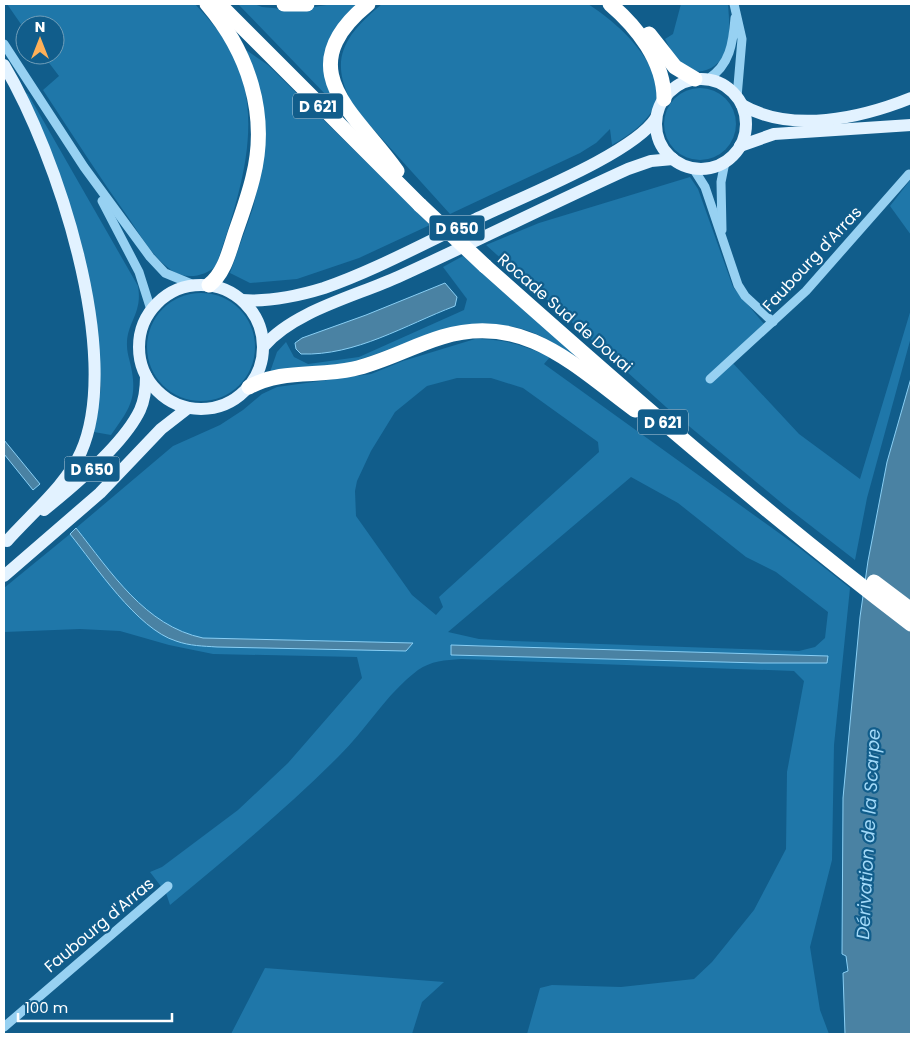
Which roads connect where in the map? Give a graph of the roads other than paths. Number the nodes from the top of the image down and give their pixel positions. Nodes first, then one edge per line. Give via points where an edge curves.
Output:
1 (207, 4) edge
2 (219, 4) edge
3 (232, 4) edge
4 (284, 4) edge
5 (307, 4) edge
6 (368, 4) edge
7 (610, 4) edge
8 (623, 4) edge
9 (735, 7) edge
10 (4, 44) edge
11 (4, 51) edge
12 (4, 65) edge
13 (20, 70) junction
14 (702, 79) junction
15 (664, 98) junction
16 (911, 98) edge
17 (740, 101) junction
18 (656, 118) junction
19 (911, 125) edge
20 (740, 146) junction
21 (673, 159) junction
22 (725, 162) junction
23 (84, 167) junction
24 (693, 168) junction
25 (397, 171) junction
26 (909, 174) dead end
27 (424, 204) junction
28 (722, 235) junction
29 (489, 264) junction
30 (194, 285) junction
31 (209, 285) junction
32 (242, 300) junction
33 (151, 310) junction
34 (773, 322) junction
35 (264, 346) junction
36 (146, 376) junction
37 (710, 379) dead end
38 (249, 387) junction
39 (188, 408) junction
40 (724, 473) junction
41 (5, 542) edge
42 (847, 567) junction
43 (4, 576) edge
44 (911, 610) edge
45 (911, 624) edge
46 (168, 886) dead end
47 (4, 1027) edge

1 - 31 highway via 230,33 245,63 254,91 258,133 256,166 248,197 220,273
2 - 27 highway, Rocade Sud de Douai / D 621
3 - 25 highway, Rocade Sud de Douai / D 621
4 - 5 highway
6 - 25 highway via 338,38 331,58 332,76 345,108
7 - 15 highway via 648,48 663,81
8 - 14 highway via 675,66
9 - 14 street via 734,36 728,57 721,68
9 - 17 street via 742,45 737,82
10 - 13 street
11 - 13 street
12 - 41 main road via 38,135 76,246 86,294 96,377 92,418 78,458 62,482
13 - 23 street
14 - 15 main road via 676,86
14 - 17 main road via 724,85
15 - 18 main road
16 - 17 main road via 858,115 798,120 763,115
17 - 20 main road via 746,126
18 - 21 main road via 660,140
18 - 32 main road, D 650 via 637,138 600,159 364,271 306,293 266,300
19 - 20 main road via 774,134
20 - 22 main road
21 - 24 main road
21 - 35 main road, D 650 via 651,161 628,169 406,274 300,318 279,330
22 - 24 main road via 712,167
22 - 28 street via 721,182
23 - 30 street via 155,264 172,277
23 - 33 street via 131,254 148,294
24 - 28 street via 705,187
25 - 27 highway, Rocade Sud de Douai / D 621
26 - 34 street, Faubourg d'Arras via 824,273
27 - 29 highway, Rocade Sud de Douai / D 621
28 - 34 street via 741,291
29 - 40 highway, Rocade Sud de Douai / D 621 via 600,368
29 - 42 highway, Rocade Sud de Douai / D 621
30 - 31 main road
30 - 33 main road via 173,291
31 - 32 main road via 230,291
32 - 35 main road via 260,324
33 - 36 main road via 139,338 139,354
34 - 37 street, Faubourg d'Arras
35 - 38 main road via 260,368
36 - 39 main road via 167,399
36 - 41 main road, D 650 via 141,408 124,433 84,476
38 - 39 main road via 225,405 211,409
38 - 40 highway via 277,376 329,374 356,368 459,332 511,332 557,353
39 - 43 main road, D 650 via 161,429 100,493
40 - 42 highway, Rocade Sud de Douai / D 621
42 - 44 highway, Rocade Sud de Douai / D 621
42 - 45 highway, Rocade Sud de Douai / D 621
46 - 47 street, Faubourg d'Arras

